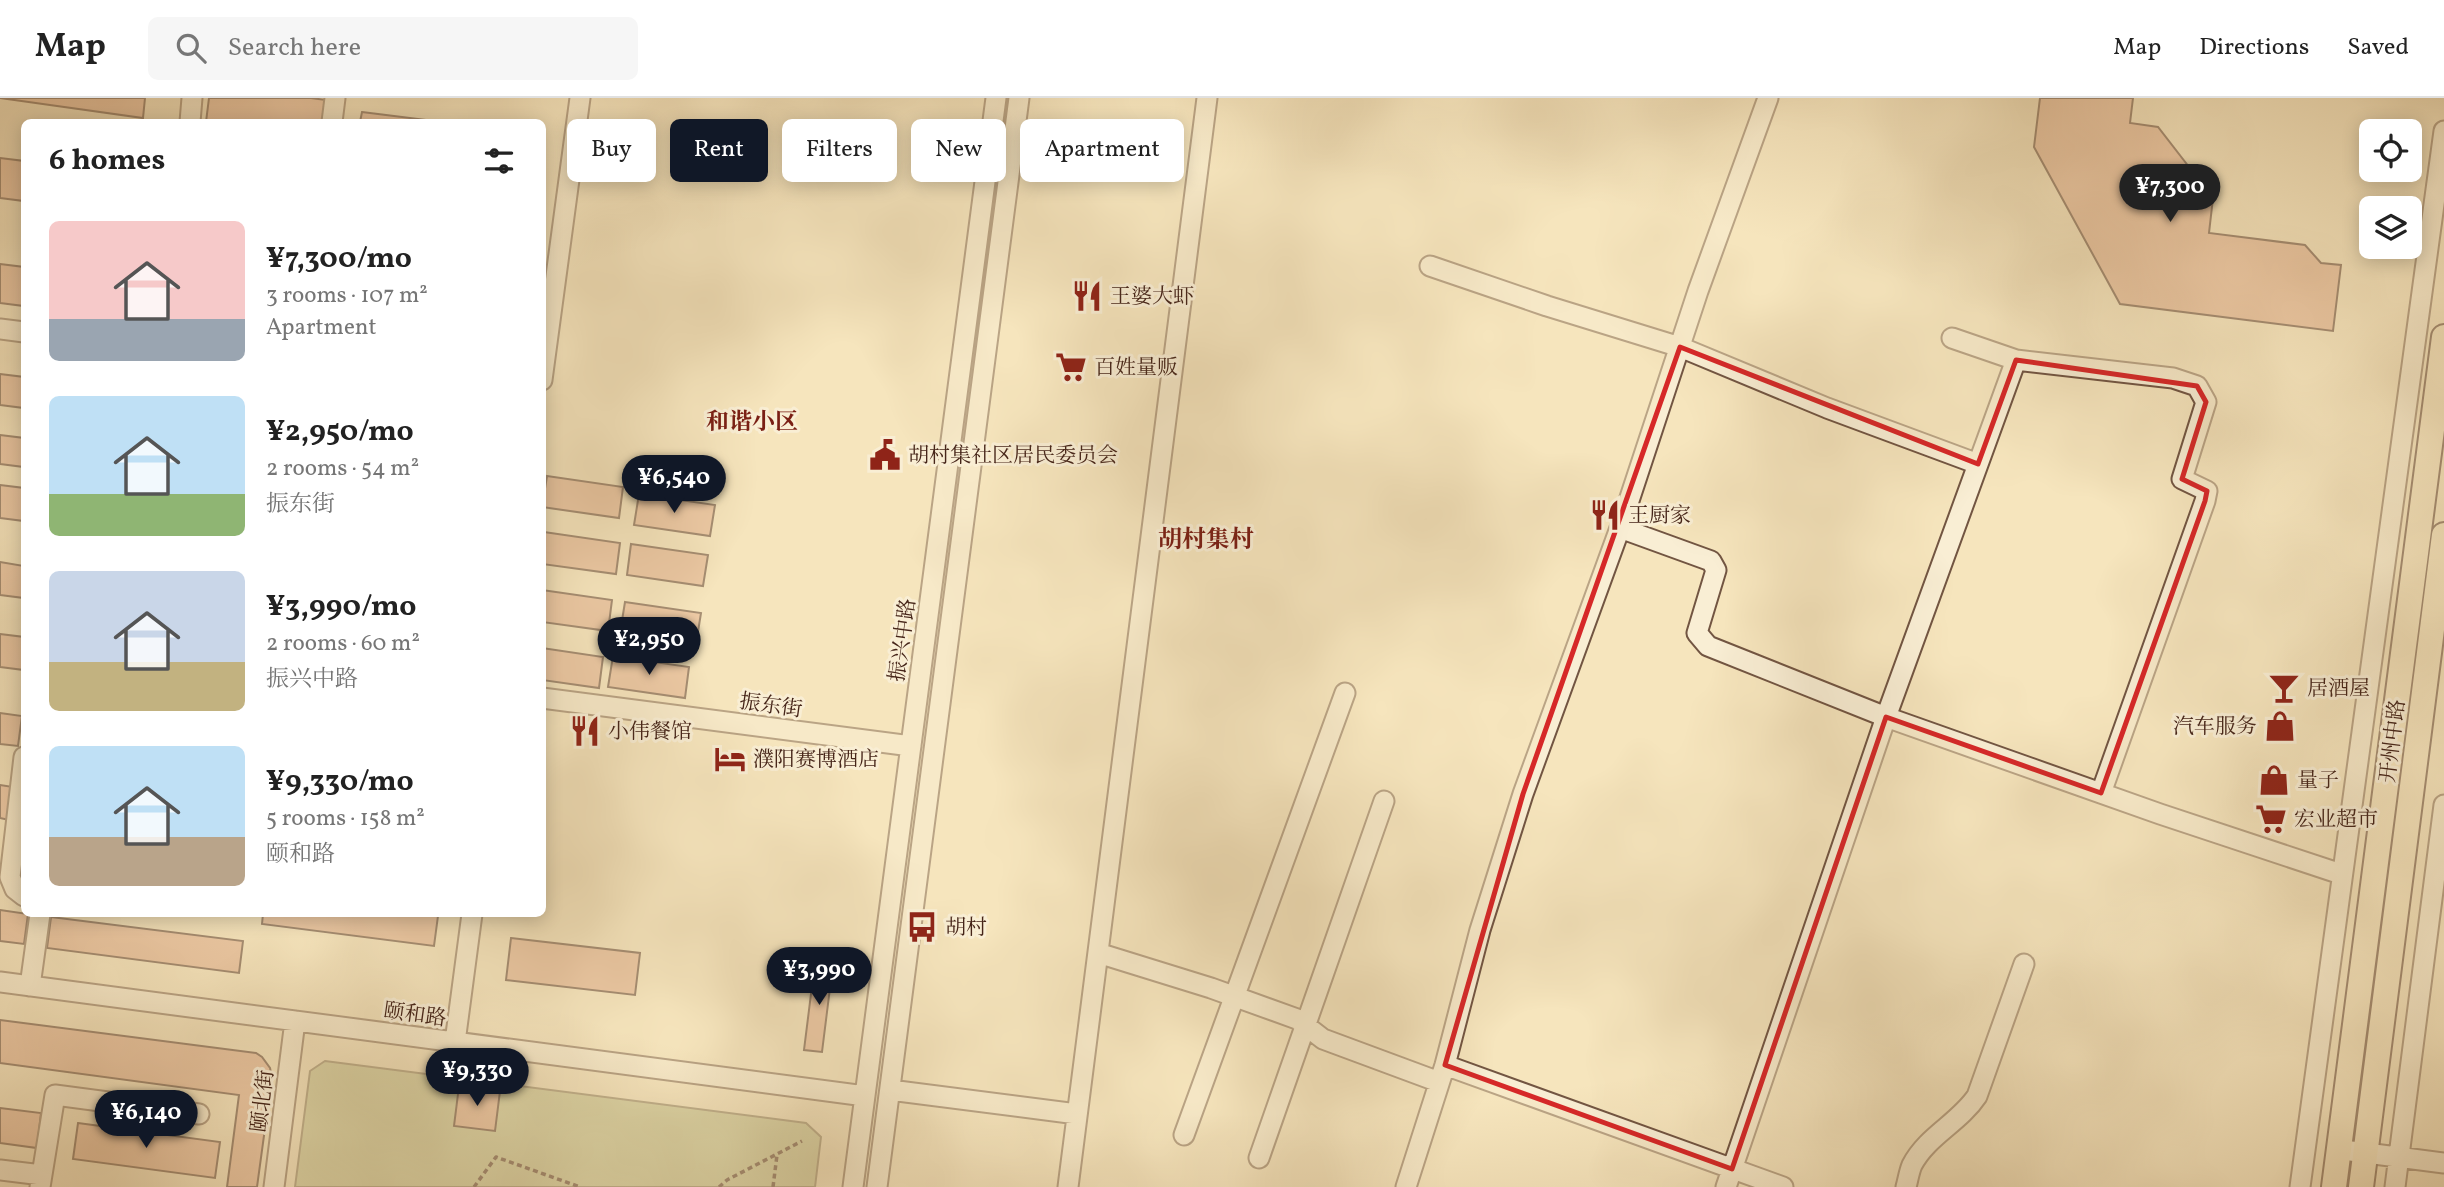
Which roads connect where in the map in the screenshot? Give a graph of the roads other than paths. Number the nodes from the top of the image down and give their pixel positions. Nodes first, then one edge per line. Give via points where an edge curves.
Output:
1 (192, 98) edge
2 (335, 98) edge
3 (580, 98) edge
4 (996, 98) edge
5 (1019, 98) edge
6 (1207, 98) edge
7 (1769, 98) edge
8 (190, 119) edge
9 (332, 119) edge
10 (2444, 131) edge
11 (1430, 266) dead end
12 (0, 329) edge
13 (21, 332) edge
14 (2444, 337) edge
15 (1952, 338) dead end
16 (1680, 348) junction
17 (546, 350) edge
18 (2016, 360) junction
19 (1978, 464) junction
20 (1620, 528) junction
21 (2444, 535) edge
22 (1345, 694) dead end
23 (546, 699) edge
24 (1886, 717) junction
25 (911, 746) junction
26 (21, 783) edge
27 (2101, 793) junction
28 (1384, 801) dead end
29 (2444, 805) edge
30 (2341, 874) junction
31 (21, 894) edge
32 (40, 917) edge
33 (472, 917) edge
34 (1098, 953) junction
35 (2024, 964) dead end
36 (0, 982) edge
37 (30, 986) junction
38 (1235, 996) junction
39 (295, 1021) junction
40 (1305, 1025) junction
41 (455, 1042) junction
42 (1442, 1074) junction
43 (890, 1090) junction
44 (865, 1096) junction
45 (199, 1114) dead end
46 (1077, 1114) junction
47 (1184, 1135) dead end
48 (2339, 1150) junction
49 (2365, 1153) junction
50 (2399, 1157) junction
51 (1259, 1158) dead end
52 (2444, 1163) edge
53 (0, 1170) edge
54 (1729, 1178) edge
55 (41, 1181) edge
56 (274, 1187) edge
57 (853, 1187) edge
58 (877, 1187) edge
59 (1068, 1187) edge
60 (1406, 1187) edge
61 (1783, 1187) edge
62 (1906, 1187) edge
63 (2300, 1187) edge
64 (2334, 1187) edge
65 (2361, 1187) edge
66 (2395, 1187) edge

1 - 8 street
2 - 9 street
3 - 17 street
4 - 25 street, 振兴中路
5 - 43 street
6 - 34 street
7 - 16 street
10 - 30 street
11 - 16 street
12 - 13 street
14 - 48 main road, 开州中路
15 - 18 street
16 - 19 street
16 - 20 street
18 - 19 street
18 - 27 street via 2173,378 2197,386 2206,402 2182,479 2207,491 2205,501
19 - 24 street
20 - 24 street via 1711,561 1716,570 1697,633 1708,646
20 - 42 street via 1523,794 1480,930
21 - 49 main road, 开州中路
22 - 38 street
23 - 25 street, 振东街
24 - 27 street
24 - 54 street
25 - 44 street, 振兴中路
26 - 31 street via 10,877
27 - 30 street
28 - 40 street
29 - 50 street
30 - 63 street
32 - 37 street
33 - 41 street
34 - 38 street
34 - 46 street
35 - 62 street via 1977,1096 1966,1112 1929,1143 1912,1166
36 - 37 street, 颐和路
37 - 39 street, 颐和路
38 - 40 street
38 - 47 street
39 - 41 street, 颐和路
39 - 56 street, 颐北街
40 - 42 street via 1323,1039
40 - 51 street
41 - 44 street, 颐和路
42 - 54 street
42 - 60 street
43 - 46 street
43 - 58 street
44 - 57 street, 振兴中路
45 - 55 street via 55,1095
46 - 59 street
48 - 49 street
48 - 64 main road, 开州中路
49 - 50 street
49 - 65 main road, 开州中路
50 - 52 street
50 - 66 street
53 - 55 street
54 - 61 street

